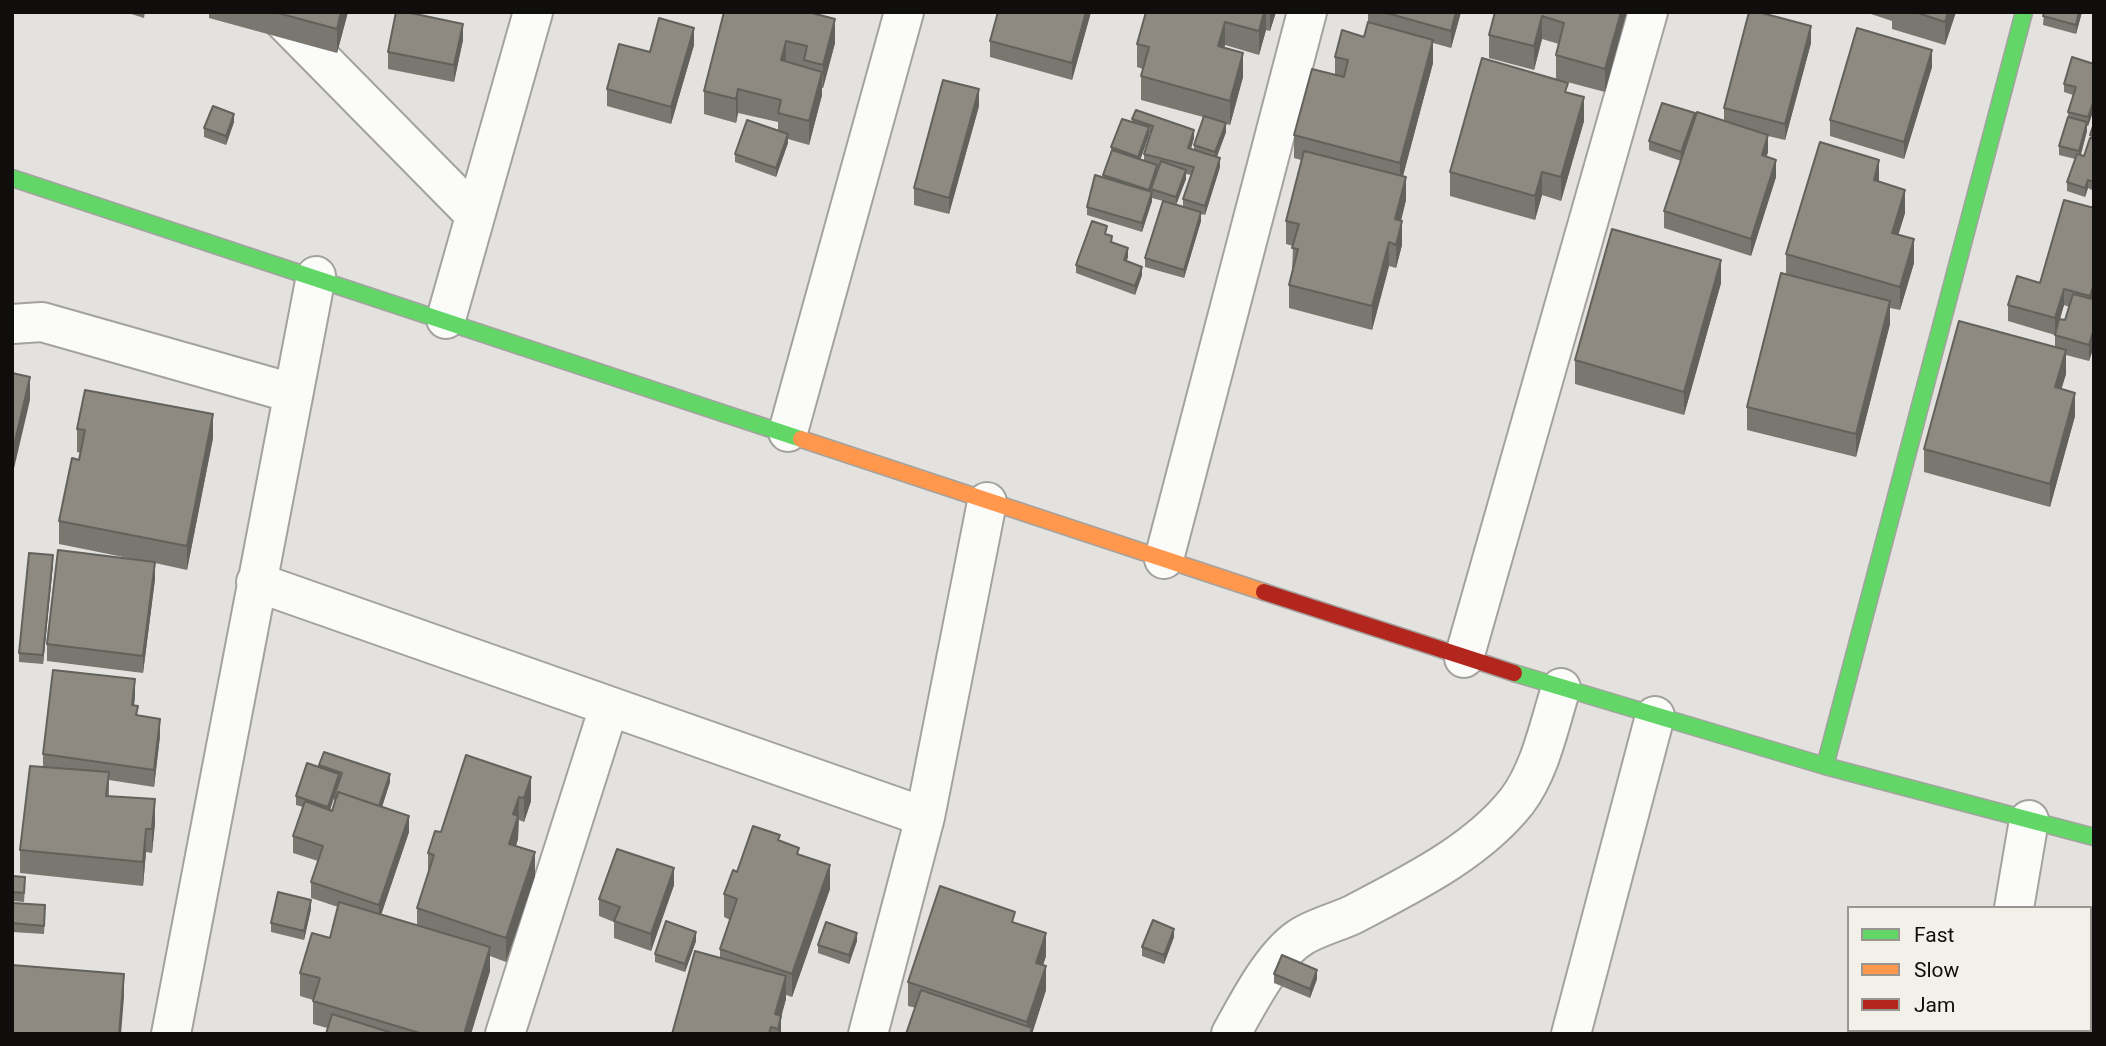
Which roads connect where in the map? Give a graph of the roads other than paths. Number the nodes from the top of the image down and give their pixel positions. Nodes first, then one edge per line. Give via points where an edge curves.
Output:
1 (275, 12) edge
2 (533, 12) edge
3 (904, 12) edge
4 (1307, 12) edge
5 (1648, 12) edge
6 (2024, 12) edge
7 (12, 178) edge
8 (475, 215) junction
9 (316, 276) junction
10 (446, 319) junction
11 (12, 324) edge
12 (292, 393) junction
13 (788, 432) junction
14 (987, 502) junction
15 (1164, 559) junction
16 (256, 582) junction
17 (1464, 657) junction
18 (1561, 688) junction
19 (609, 707) junction
20 (1655, 716) junction
21 (1825, 766) junction
22 (925, 817) junction
23 (2029, 820) junction
24 (2094, 837) edge
25 (2014, 906) edge
26 (171, 1034) edge
27 (505, 1034) edge
28 (868, 1034) edge
29 (1231, 1034) edge
30 (1571, 1034) edge

1 - 8 street
2 - 8 street
3 - 13 street
4 - 15 street
5 - 17 street
6 - 21 street
7 - 9 street
8 - 10 street
9 - 10 street
9 - 12 street
10 - 13 street
11 - 12 street via 42,322
12 - 16 street
13 - 14 street
14 - 15 street
14 - 22 street
15 - 17 street
16 - 19 street
16 - 26 street
17 - 18 street
18 - 20 street
18 - 29 street via 1534,771 1517,800 1490,830 1444,863 1350,916 1298,939 1259,984
19 - 22 street
19 - 27 street
20 - 21 street
20 - 30 street
21 - 23 street
22 - 28 street
23 - 24 street
23 - 25 street

